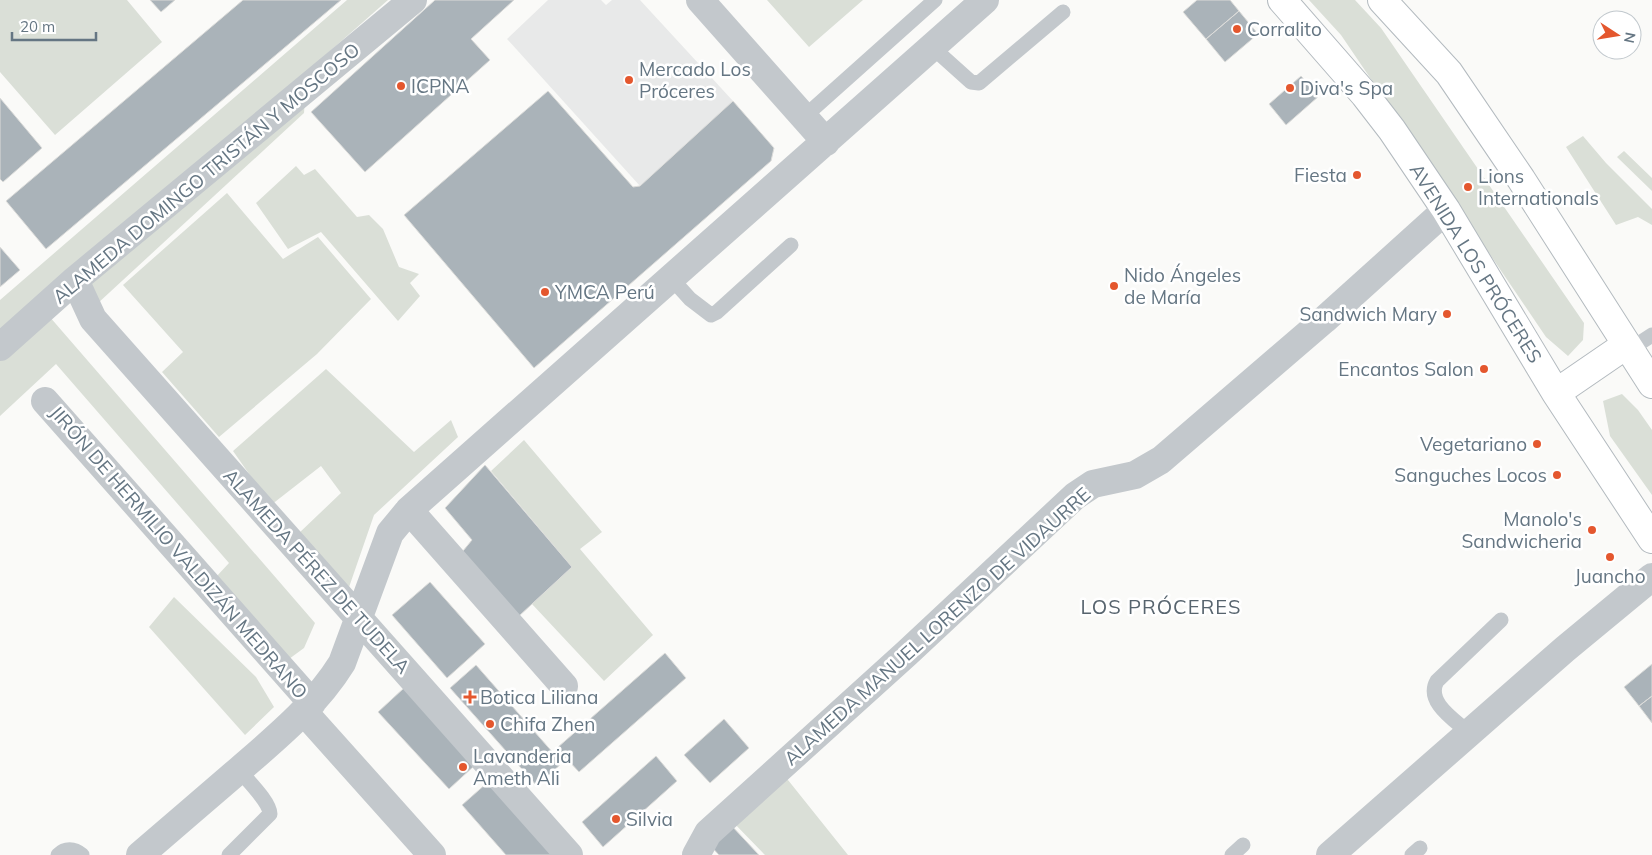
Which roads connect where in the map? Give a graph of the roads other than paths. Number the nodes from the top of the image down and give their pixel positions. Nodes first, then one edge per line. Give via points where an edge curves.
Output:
1 (413, 0) edge
2 (700, 0) edge
3 (935, 0) edge
4 (985, 0) edge
5 (1282, 0) edge
6 (1382, 0) edge
7 (1063, 12) dead end
8 (932, 47) junction
9 (804, 117) junction
10 (826, 142) junction
11 (1446, 210) junction
12 (791, 245) dead end
13 (671, 278) junction
14 (75, 280) junction
15 (1652, 335) edge
16 (0, 347) edge
17 (1628, 347) junction
18 (1652, 384) edge
19 (1556, 393) junction
20 (45, 401) dead end
21 (409, 510) junction
22 (1652, 539) edge
23 (1652, 577) edge
24 (360, 619) junction
25 (1501, 620) dead end
26 (564, 686) dead end
27 (308, 707) junction
28 (1470, 733) junction
29 (239, 770) junction
30 (58, 855) edge
31 (82, 855) edge
32 (140, 855) edge
33 (228, 855) edge
34 (432, 855) edge
35 (569, 855) edge
36 (696, 855) edge
37 (1330, 855) edge

1 - 14 street, ALAMEDA DOMINGO TRISTÁN Y MOSCOSO
2 - 9 street
3 - 9 lane
4 - 8 street
5 - 11 main road, AVENIDA LOS PRÓCERES via 1365,95
6 - 17 main road via 1449,73
7 - 8 lane via 979,83 971,82
8 - 10 street
9 - 10 street
10 - 13 street
11 - 19 main road, AVENIDA LOS PRÓCERES
11 - 36 street, ALAMEDA MANUEL LORENZO DE VIDAURRE via 1331,314 1160,460 1135,475 1093,484 1075,496 708,833
12 - 13 lane via 711,314 690,299
13 - 21 street
14 - 16 street, ALAMEDA DOMINGO TRISTÁN Y MOSCOSO
14 - 24 street, ALAMEDA PÉREZ DE TUDELA via 93,319
15 - 17 lane
17 - 18 main road
17 - 19 main road
19 - 22 main road, AVENIDA LOS PRÓCERES
20 - 27 street, JIRÓN DE HERMILIO VALDIZÁN MEDRANO
21 - 24 street via 390,533
21 - 26 street
23 - 28 street
24 - 27 street via 342,663
24 - 35 street, ALAMEDA PÉREZ DE TUDELA
25 - 28 lane via 1433,688 1433,696
27 - 29 street
27 - 34 street, JIRÓN DE HERMILIO VALDIZÁN MEDRANO
28 - 37 street
29 - 32 street
29 - 33 lane via 270,814
30 - 31 lane via 67,850 78,851

